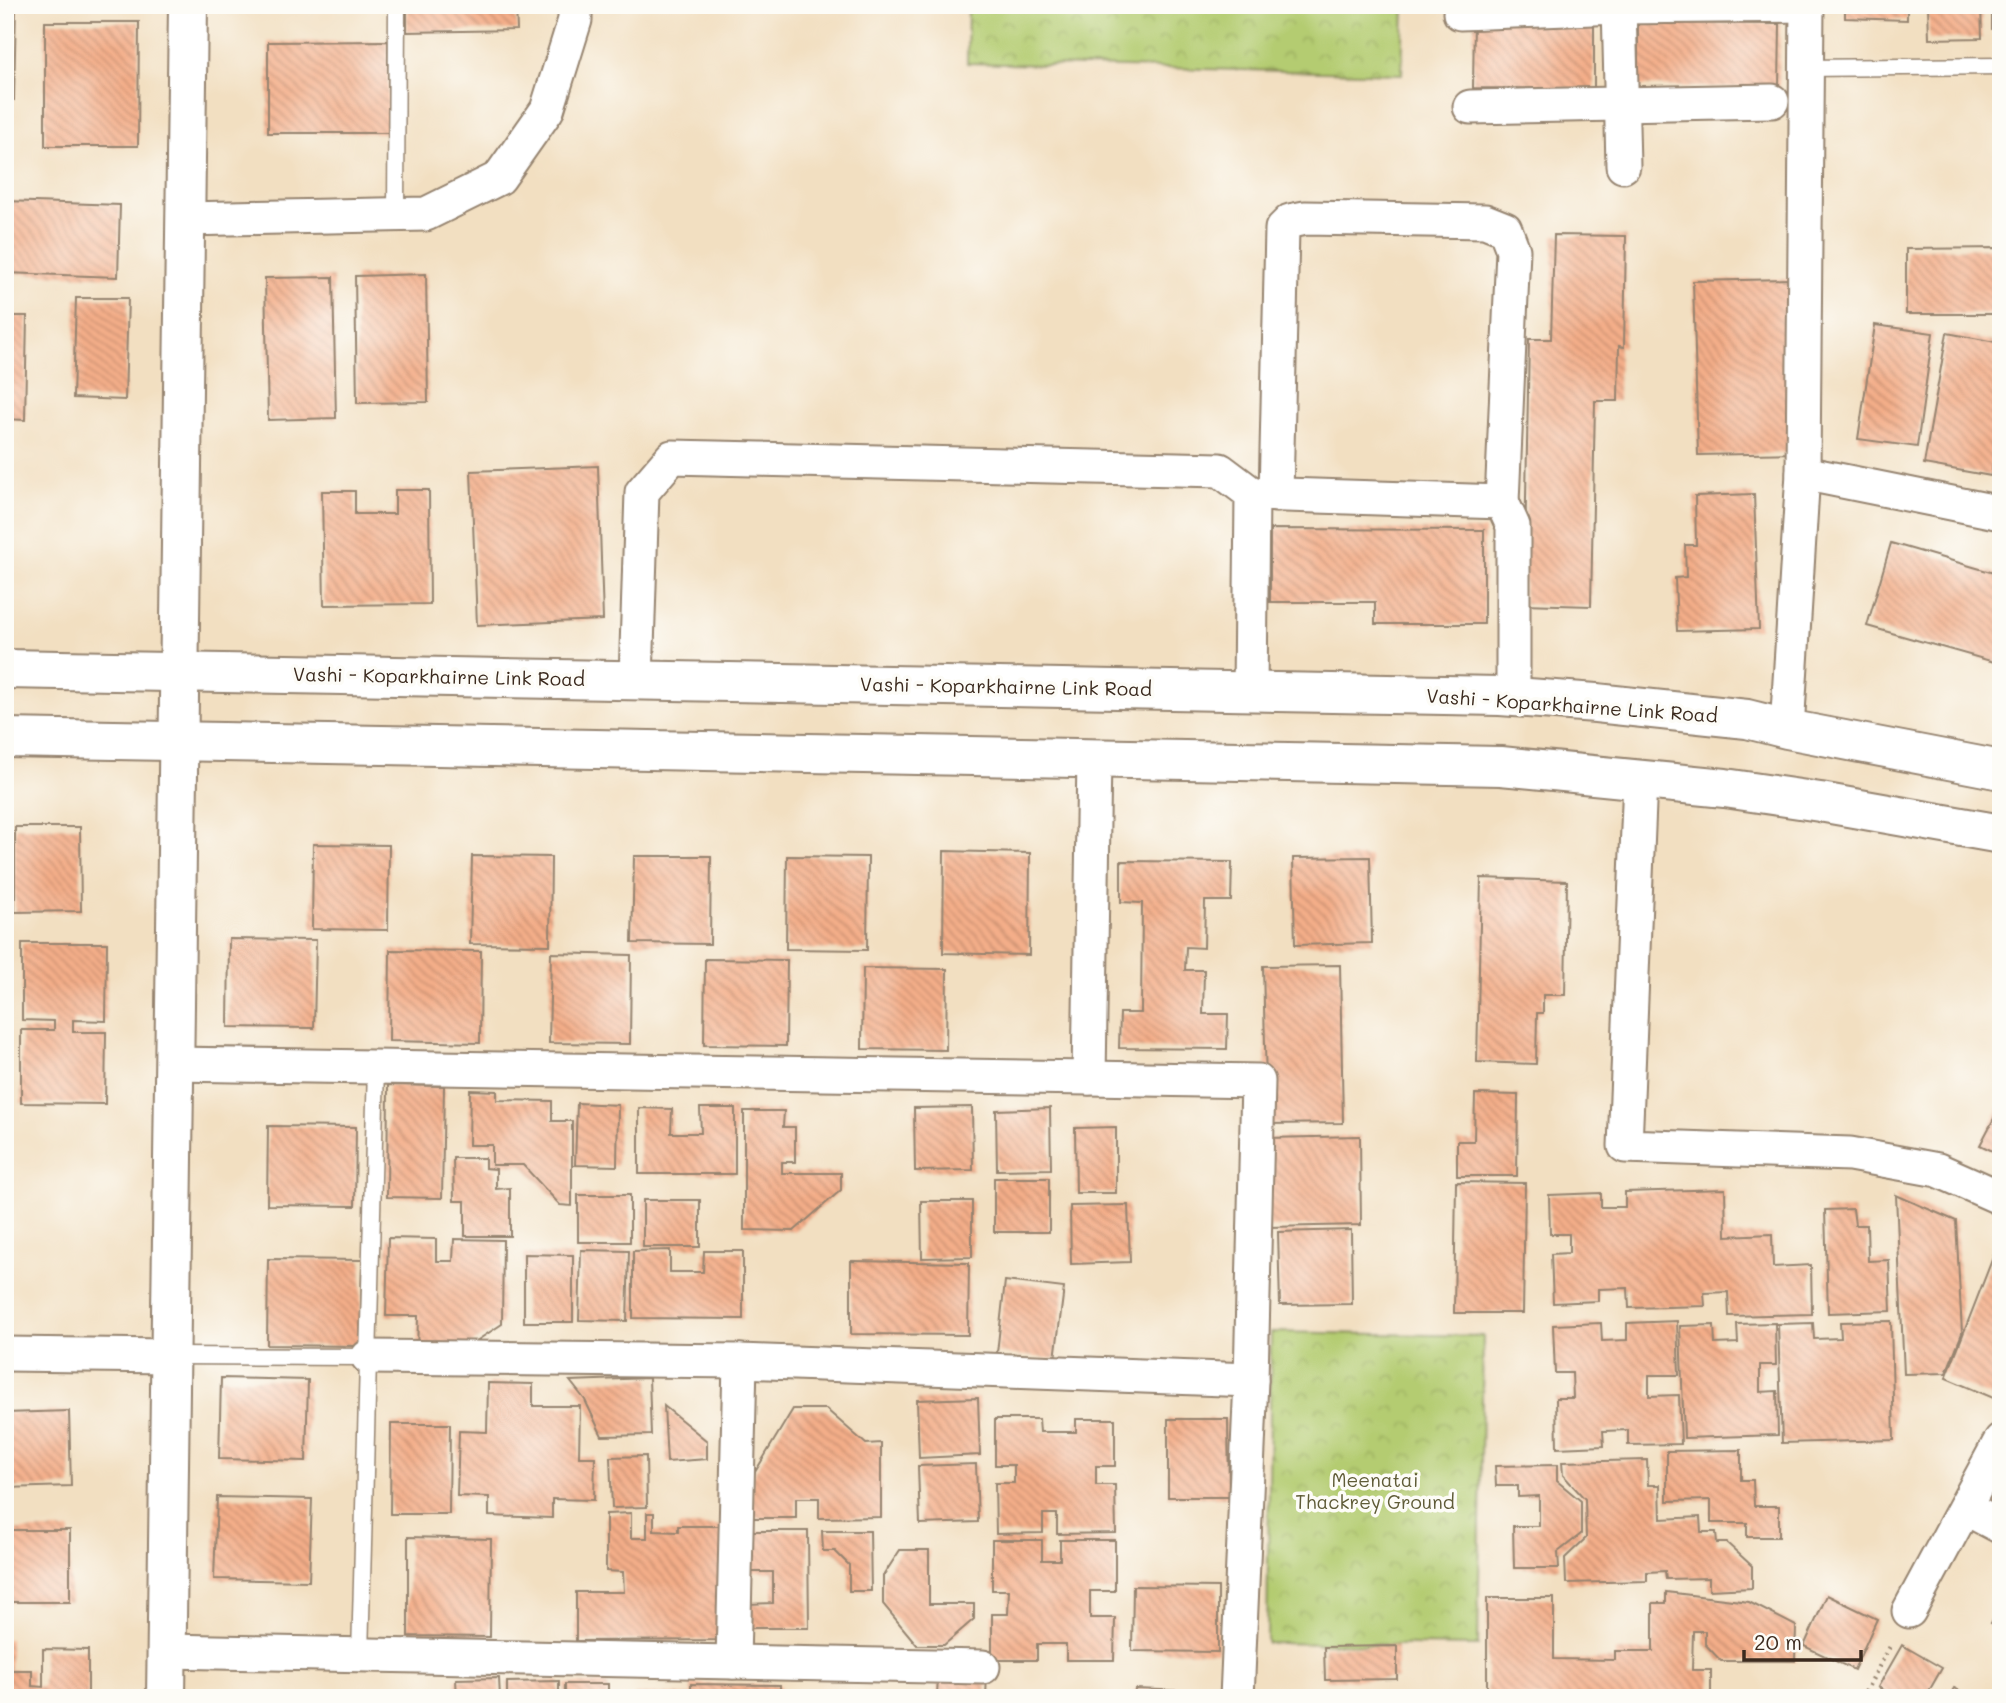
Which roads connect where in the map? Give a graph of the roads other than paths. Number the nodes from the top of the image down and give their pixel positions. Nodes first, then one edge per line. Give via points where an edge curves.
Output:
1 (188, 5) edge
2 (397, 5) edge
3 (575, 5) edge
4 (1807, 5) edge
5 (1619, 6) edge
6 (1460, 13) dead end
7 (2001, 66) edge
8 (1805, 68) junction
9 (1772, 101) dead end
10 (1621, 104) junction
11 (1470, 107) dead end
12 (1623, 166) dead end
13 (396, 215) junction
14 (186, 219) junction
15 (1803, 473) junction
16 (1264, 494) junction
17 (1502, 502) junction
18 (2001, 513) edge
19 (5, 669) edge
20 (179, 671) junction
21 (636, 680) junction
22 (1250, 691) junction
23 (1513, 697) junction
24 (1787, 729) junction
25 (5, 738) edge
26 (179, 741) junction
27 (1094, 757) junction
28 (2001, 770) edge
29 (1640, 779) junction
30 (2001, 834) edge
31 (174, 1064) junction
32 (376, 1067) junction
33 (1089, 1078) junction
34 (2001, 1198) edge
35 (5, 1354) edge
36 (170, 1356) junction
37 (368, 1357) junction
38 (740, 1361) junction
39 (1251, 1380) junction
40 (2001, 1440) edge
41 (1965, 1508) junction
42 (2001, 1527) edge
43 (1909, 1611) road end
44 (167, 1651) junction
45 (360, 1655) junction
46 (733, 1662) junction
47 (983, 1667) dead end
48 (166, 1698) edge
49 (1237, 1698) edge

1 - 14 main road
2 - 13 lane
3 - 13 street via 575,20 547,110 499,178 426,214
4 - 5 street
4 - 8 street
5 - 6 street
5 - 10 street
7 - 8 lane
8 - 15 street
9 - 10 street
10 - 11 street
10 - 12 street
13 - 14 street
14 - 20 main road
15 - 18 street
15 - 24 street
16 - 17 street
16 - 17 street via 1282,229 1290,221 1305,218 1485,221 1505,229 1513,250
16 - 21 street via 1220,470 672,457 642,492
16 - 22 street
17 - 23 street via 1513,526
19 - 20 main road, Vashi - Koparkhairne Link Road
20 - 21 main road, Vashi - Koparkhairne Link Road
20 - 26 main road
21 - 22 main road, Vashi - Koparkhairne Link Road
22 - 23 main road, Vashi - Koparkhairne Link Road
23 - 24 main road, Vashi - Koparkhairne Link Road via 1747,719
24 - 28 main road, Vashi - Koparkhairne Link Road
25 - 26 main road
26 - 27 main road
26 - 31 main road
27 - 29 main road via 1501,766
27 - 33 street
29 - 30 main road via 1820,802
29 - 34 street via 1625,1146 1850,1154 1938,1170
31 - 32 street
31 - 36 main road
32 - 33 street
32 - 37 lane
33 - 39 street via 1258,1081
35 - 36 street
36 - 37 lane
36 - 44 main road
37 - 38 street
37 - 45 lane
38 - 39 street
38 - 46 street
39 - 49 street
40 - 41 street
41 - 42 street
41 - 43 street
44 - 45 street
44 - 48 main road
45 - 46 street
46 - 47 street

